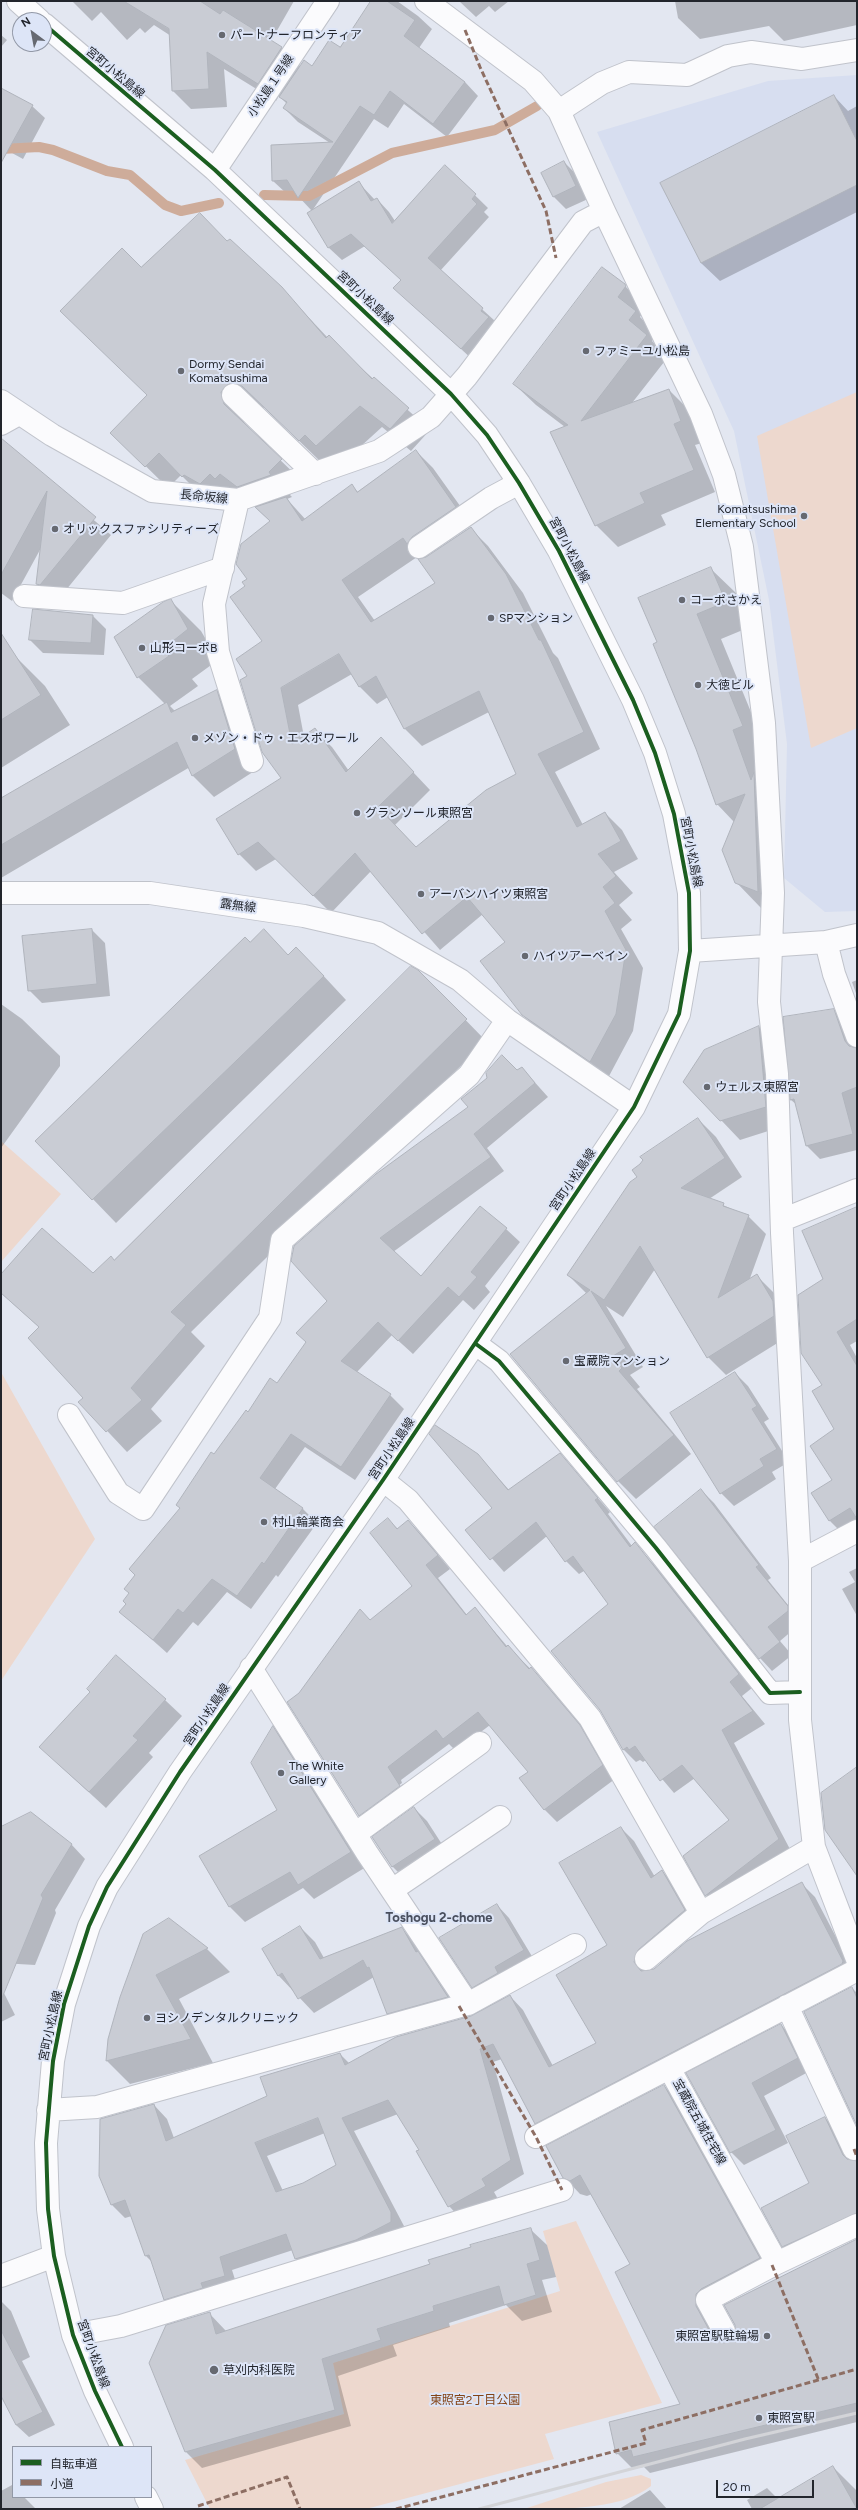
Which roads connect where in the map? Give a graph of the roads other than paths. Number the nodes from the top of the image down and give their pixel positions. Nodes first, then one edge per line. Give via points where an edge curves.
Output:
1 (18, 1) edge
2 (328, 1) edge
3 (426, 1) edge
4 (30, 12) edge
5 (52, 31) edge
6 (857, 50) edge
7 (560, 111) junction
8 (215, 170) junction
9 (604, 211) junction
10 (451, 394) junction
11 (233, 395) dead end
12 (1, 401) edge
13 (20, 414) junction
14 (1, 424) edge
15 (315, 474) junction
16 (519, 483) junction
17 (238, 500) junction
18 (419, 547) dead end
19 (223, 568) junction
20 (24, 596) dead end
21 (252, 761) dead end
22 (1, 893) edge
23 (857, 935) edge
24 (826, 942) junction
25 (772, 947) junction
26 (690, 951) junction
27 (508, 1020) junction
28 (857, 1036) edge
29 (634, 1107) junction
30 (857, 1190) edge
31 (782, 1220) junction
32 (476, 1344) junction
33 (69, 1415) dead end
34 (383, 1480) junction
35 (857, 1531) edge
36 (800, 1561) junction
37 (251, 1668) junction
38 (800, 1692) junction
39 (480, 1743) dead end
40 (500, 1817) dead end
41 (355, 1834) junction
42 (814, 1847) junction
43 (392, 1890) junction
44 (701, 1913) junction
45 (575, 1945) dead end
46 (646, 1959) dead end
47 (857, 1959) edge
48 (857, 1970) edge
49 (468, 2004) junction
50 (788, 2006) junction
51 (669, 2068) junction
52 (48, 2110) junction
53 (536, 2137) dead end
54 (854, 2149) dead end
55 (562, 2190) dead end
56 (857, 2225) edge
57 (54, 2256) junction
58 (775, 2264) junction
59 (1, 2276) edge
60 (724, 2331) dead end
61 (73, 2336) junction
62 (122, 2446) edge
63 (146, 2498) edge
64 (152, 2509) edge

1 - 4 street
2 - 8 street, 小松島１号線
3 - 7 street via 534,81
5 - 8 street, 宮町小松島線
6 - 7 street via 802,59 751,52 728,56 687,75 629,72 602,83
7 - 9 street
8 - 10 street, 宮町小松島線
9 - 10 street, 長命坂線 via 583,222 468,376
9 - 25 street via 701,414 724,475 742,546 764,723 773,893
10 - 15 street, 長命坂線 via 431,417 379,451
10 - 16 street, 宮町小松島線 via 487,435
11 - 15 street
12 - 13 street, 長命坂線
13 - 14 street
13 - 17 street, 長命坂線 via 52,435 152,491
15 - 17 street, 長命坂線
16 - 18 street via 491,498
16 - 26 street, 宮町小松島線 via 560,551 634,700 655,753 674,814 689,893
17 - 19 street
19 - 20 street via 123,603
19 - 21 street via 214,604 218,652
22 - 27 street, 露無線 via 150,893 304,916 378,933 460,980
23 - 24 street
24 - 25 street
24 - 28 street via 834,974
25 - 26 street
25 - 31 street via 769,1002 777,1074
26 - 29 street, 宮町小松島線 via 679,1014
27 - 29 street, 露無線
27 - 33 street via 469,1075 282,1240 270,1318 143,1509 118,1493
29 - 32 street, 宮町小松島線
30 - 31 street
31 - 36 street
32 - 34 street, 宮町小松島線
32 - 38 street via 499,1361 636,1524 770,1693
34 - 37 street, 宮町小松島線
34 - 44 street via 408,1500 590,1718
35 - 36 street
36 - 38 street
37 - 41 street
37 - 52 street, 宮町小松島線 via 126,1854 89,1926 64,2004 52,2061
38 - 42 street via 800,1720
39 - 41 street
40 - 43 street
41 - 43 street
42 - 44 street
42 - 47 street
43 - 49 street
44 - 46 street
45 - 49 street
48 - 50 street, 宝蔵院五城住宅線
49 - 52 street via 97,2107
50 - 51 street, 宝蔵院五城住宅線
50 - 54 street
51 - 53 street
51 - 58 street, 宝蔵院五城住宅線
52 - 57 street, 宮町小松島線 via 47,2187
55 - 61 street via 122,2326
56 - 58 street
57 - 59 street
57 - 61 street, 宮町小松島線
58 - 60 street via 708,2300
61 - 62 street, 宮町小松島線 via 95,2391
63 - 64 street

